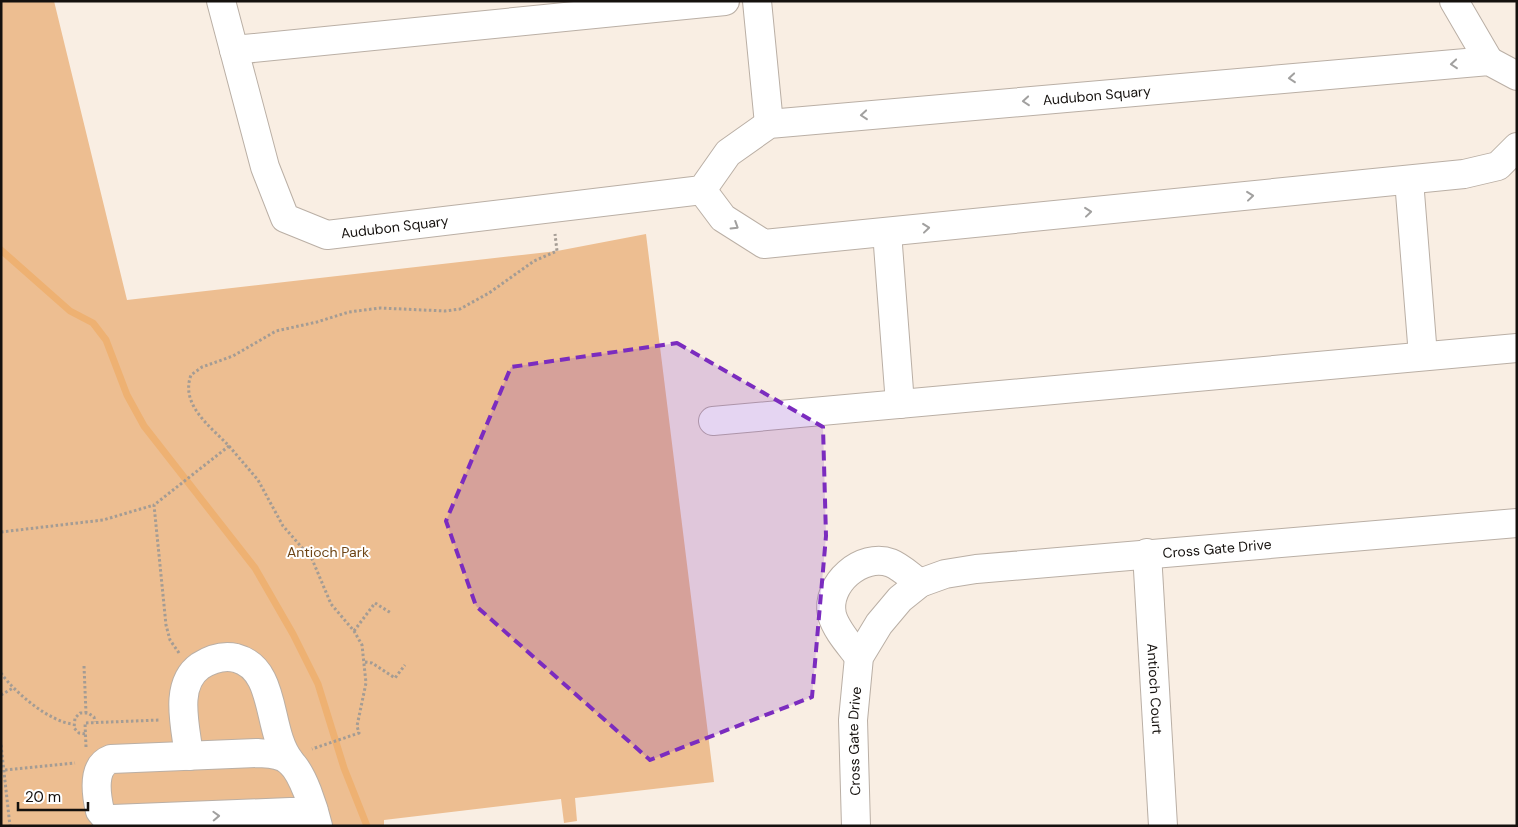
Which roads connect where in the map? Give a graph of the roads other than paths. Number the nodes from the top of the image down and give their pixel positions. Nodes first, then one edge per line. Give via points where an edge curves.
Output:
1 (221, 1) edge
2 (725, 1) edge
3 (757, 1) edge
4 (1454, 1) edge
5 (234, 50) junction
6 (1489, 61) junction
7 (1517, 76) edge
8 (769, 124) junction
9 (1517, 147) edge
10 (1409, 180) junction
11 (702, 190) junction
12 (887, 232) junction
13 (1517, 348) edge
14 (1423, 356) junction
15 (900, 404) junction
16 (713, 422) dead end
17 (1517, 523) edge
18 (1147, 553) junction
19 (920, 583) junction
20 (860, 657) junction
21 (189, 756) junction
22 (290, 761) junction
23 (316, 819) edge
24 (856, 826) edge
25 (1163, 826) edge

1 - 5 street, Audubon Squary
2 - 5 street
3 - 8 street
4 - 6 street
5 - 11 street, Audubon Squary via 264,167 285,218 326,235
6 - 7 street
6 -> 8 street, Audubon Squary
8 - 11 street via 728,153
9 - 10 street via 1498,166 1464,174
12 -> 10 street
10 - 14 street
11 -> 12 street via 723,218 764,244
12 - 15 street
13 - 14 street
14 - 15 street
15 - 16 street
17 - 18 street, Cross Gate Drive
18 - 19 street, Cross Gate Drive via 976,569 945,574
18 - 25 street, Antioch Court
19 - 20 street, Cross Gate Drive via 900,599 879,624
19 - 20 street via 891,563 876,561 861,564 838,584 832,600 832,614 838,629
20 - 24 street, Cross Gate Drive via 853,720
21 - 22 street via 257,753 278,755
21 - 22 street via 184,704 188,680 206,662 229,657 249,663 261,675 278,742
21 -> 23 street via 112,759 100,766 87,764 100,810 106,818 112,819
22 - 23 street via 299,774

